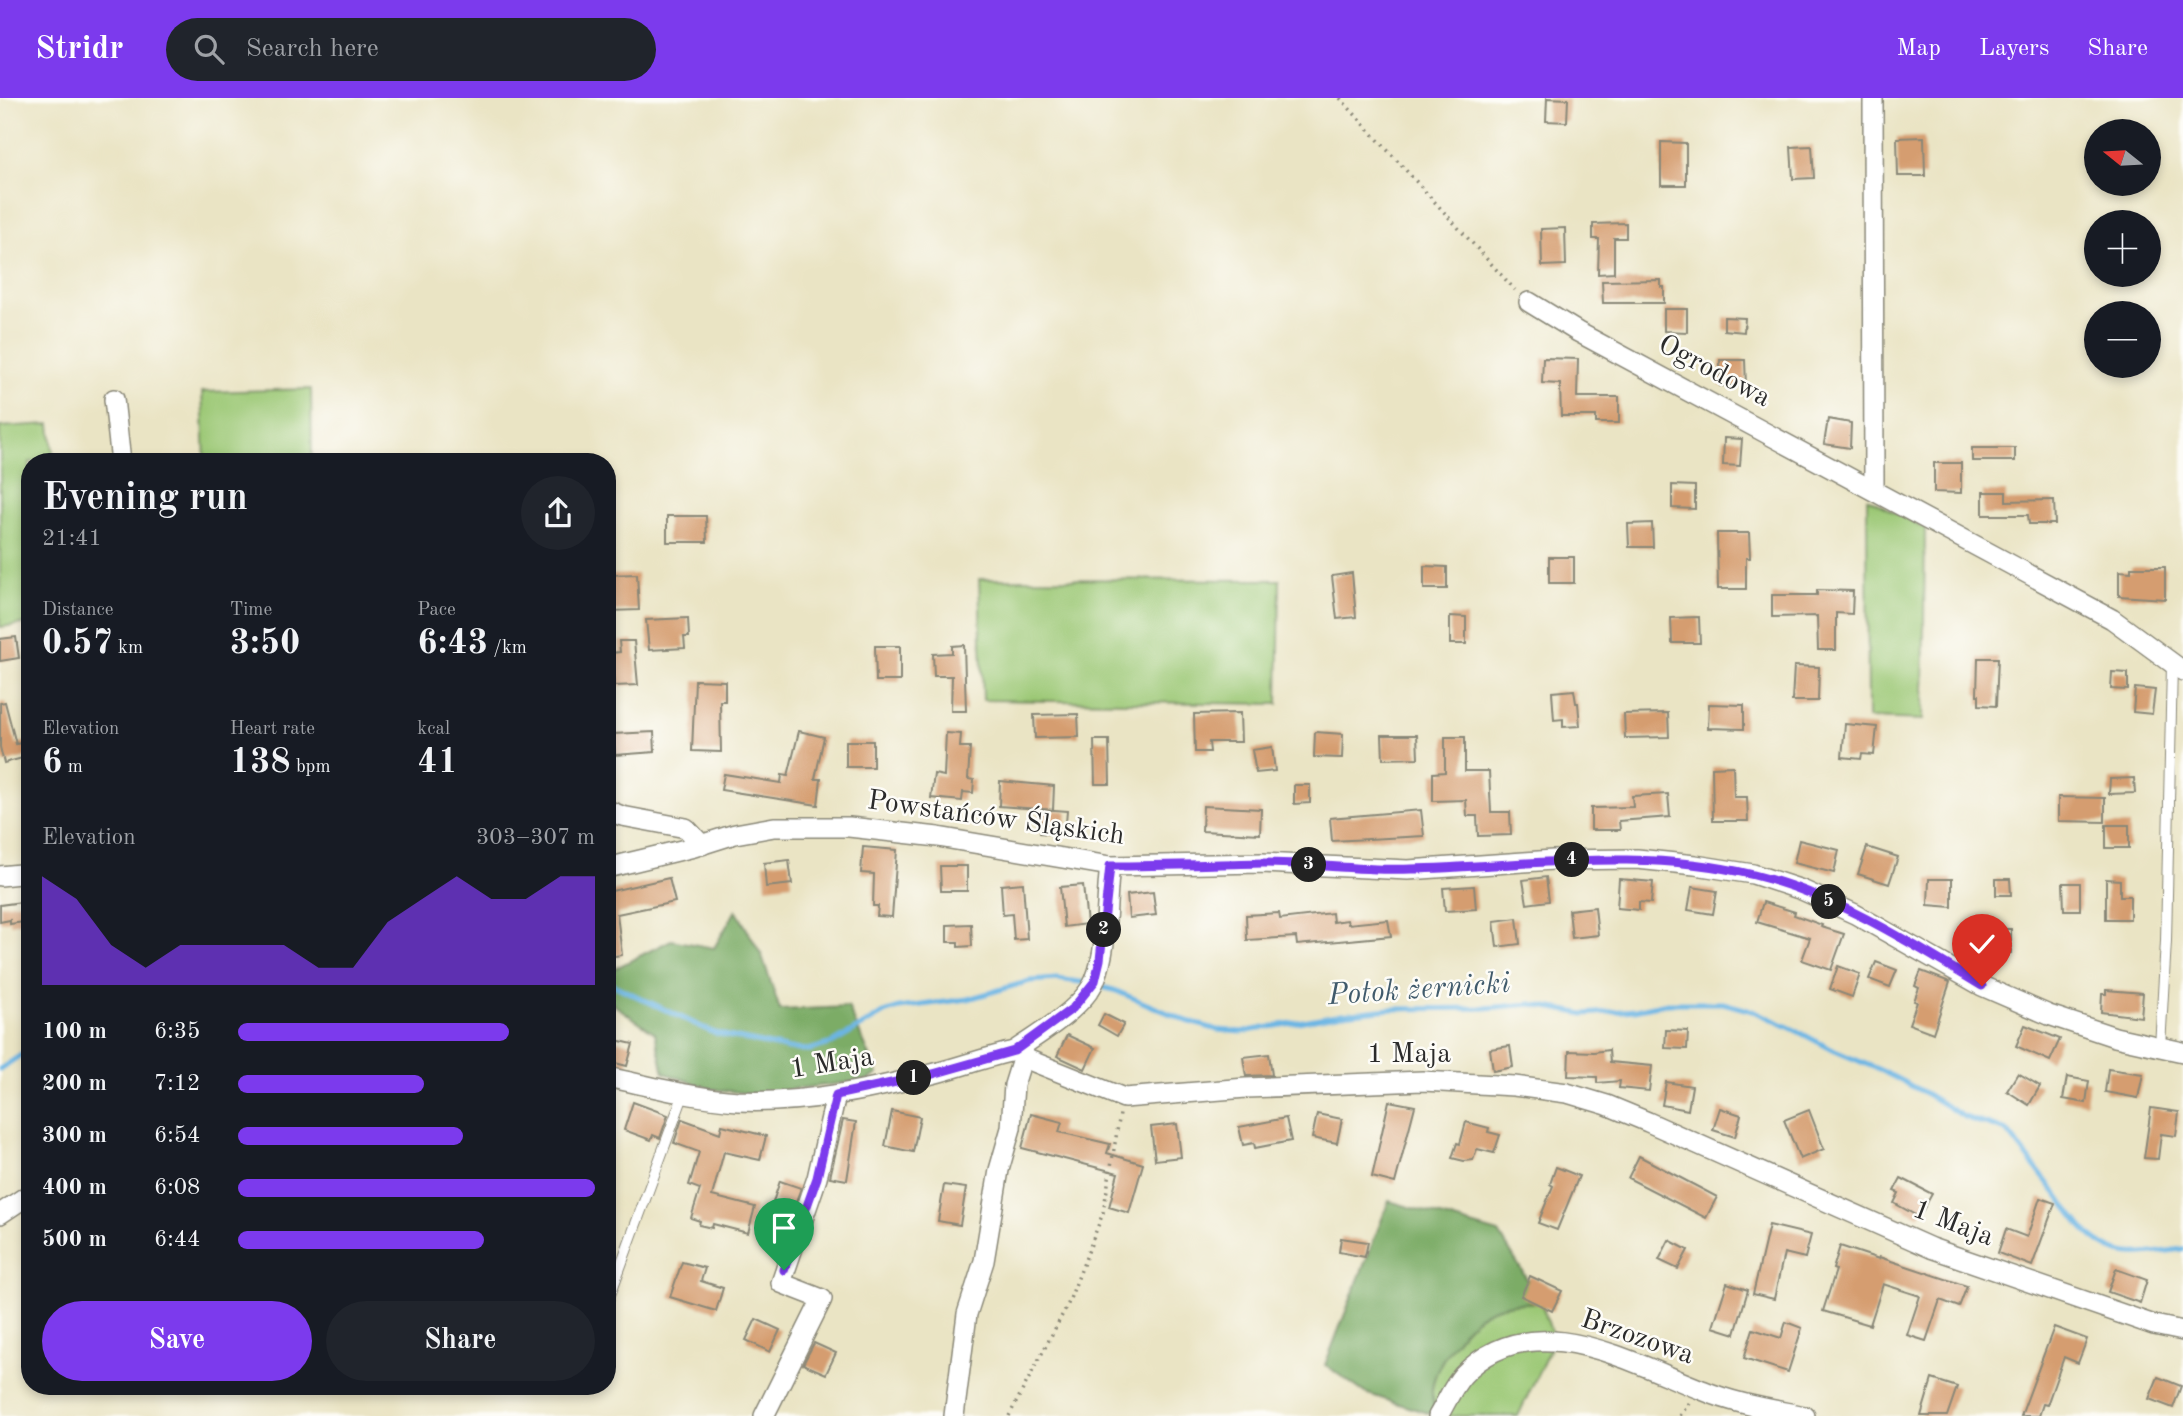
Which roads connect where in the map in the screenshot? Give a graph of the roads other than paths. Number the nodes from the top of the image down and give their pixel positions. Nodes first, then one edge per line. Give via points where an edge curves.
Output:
1 (1873, 98) edge
2 (1529, 302) road end
3 (114, 399) dead end
4 (120, 453) edge
5 (1874, 490) junction
6 (2178, 668) edge
7 (616, 814) edge
8 (702, 845) junction
9 (1110, 866) junction
10 (616, 867) edge
11 (21, 874) edge
12 (0, 876) edge
13 (2160, 1047) junction
14 (2183, 1052) edge
15 (1018, 1054) junction
16 (616, 1079) edge
17 (684, 1093) junction
18 (836, 1095) junction
19 (21, 1200) edge
20 (0, 1214) edge
21 (616, 1278) edge
22 (2183, 1331) edge
23 (764, 1416) edge
24 (954, 1416) edge
25 (1438, 1416) edge
26 (1805, 1416) edge

1 - 5 street
2 - 5 street, Ogrodowa
3 - 4 street
5 - 6 street, Ogrodowa via 2112,619
6 - 13 lane
7 - 8 street via 686,828
8 - 9 street, Powstańców Śląskich via 774,827 849,827
8 - 10 street, Powstańców Śląskich
9 - 13 street, Powstańców Śląskich via 1262,863 1408,870 1637,859 1753,874 1855,914 1982,986 2049,1015
9 - 15 street via 1095,981 1078,1003
11 - 12 street
13 - 14 street, Powstańców Śląskich
15 - 18 street, 1 Maja
15 - 22 street, 1 Maja via 1124,1098 1423,1081 1567,1093 1648,1122 1931,1248
15 - 24 street via 1011,1128 984,1261 967,1314
16 - 17 street, 1 Maja
17 - 18 street, 1 Maja via 738,1101
17 - 21 lane
18 - 23 street via 817,1178 781,1283 822,1299
19 - 20 street
25 - 26 street, Brzozowa via 1463,1376 1484,1359 1517,1344 1554,1340 1637,1362 1732,1402

